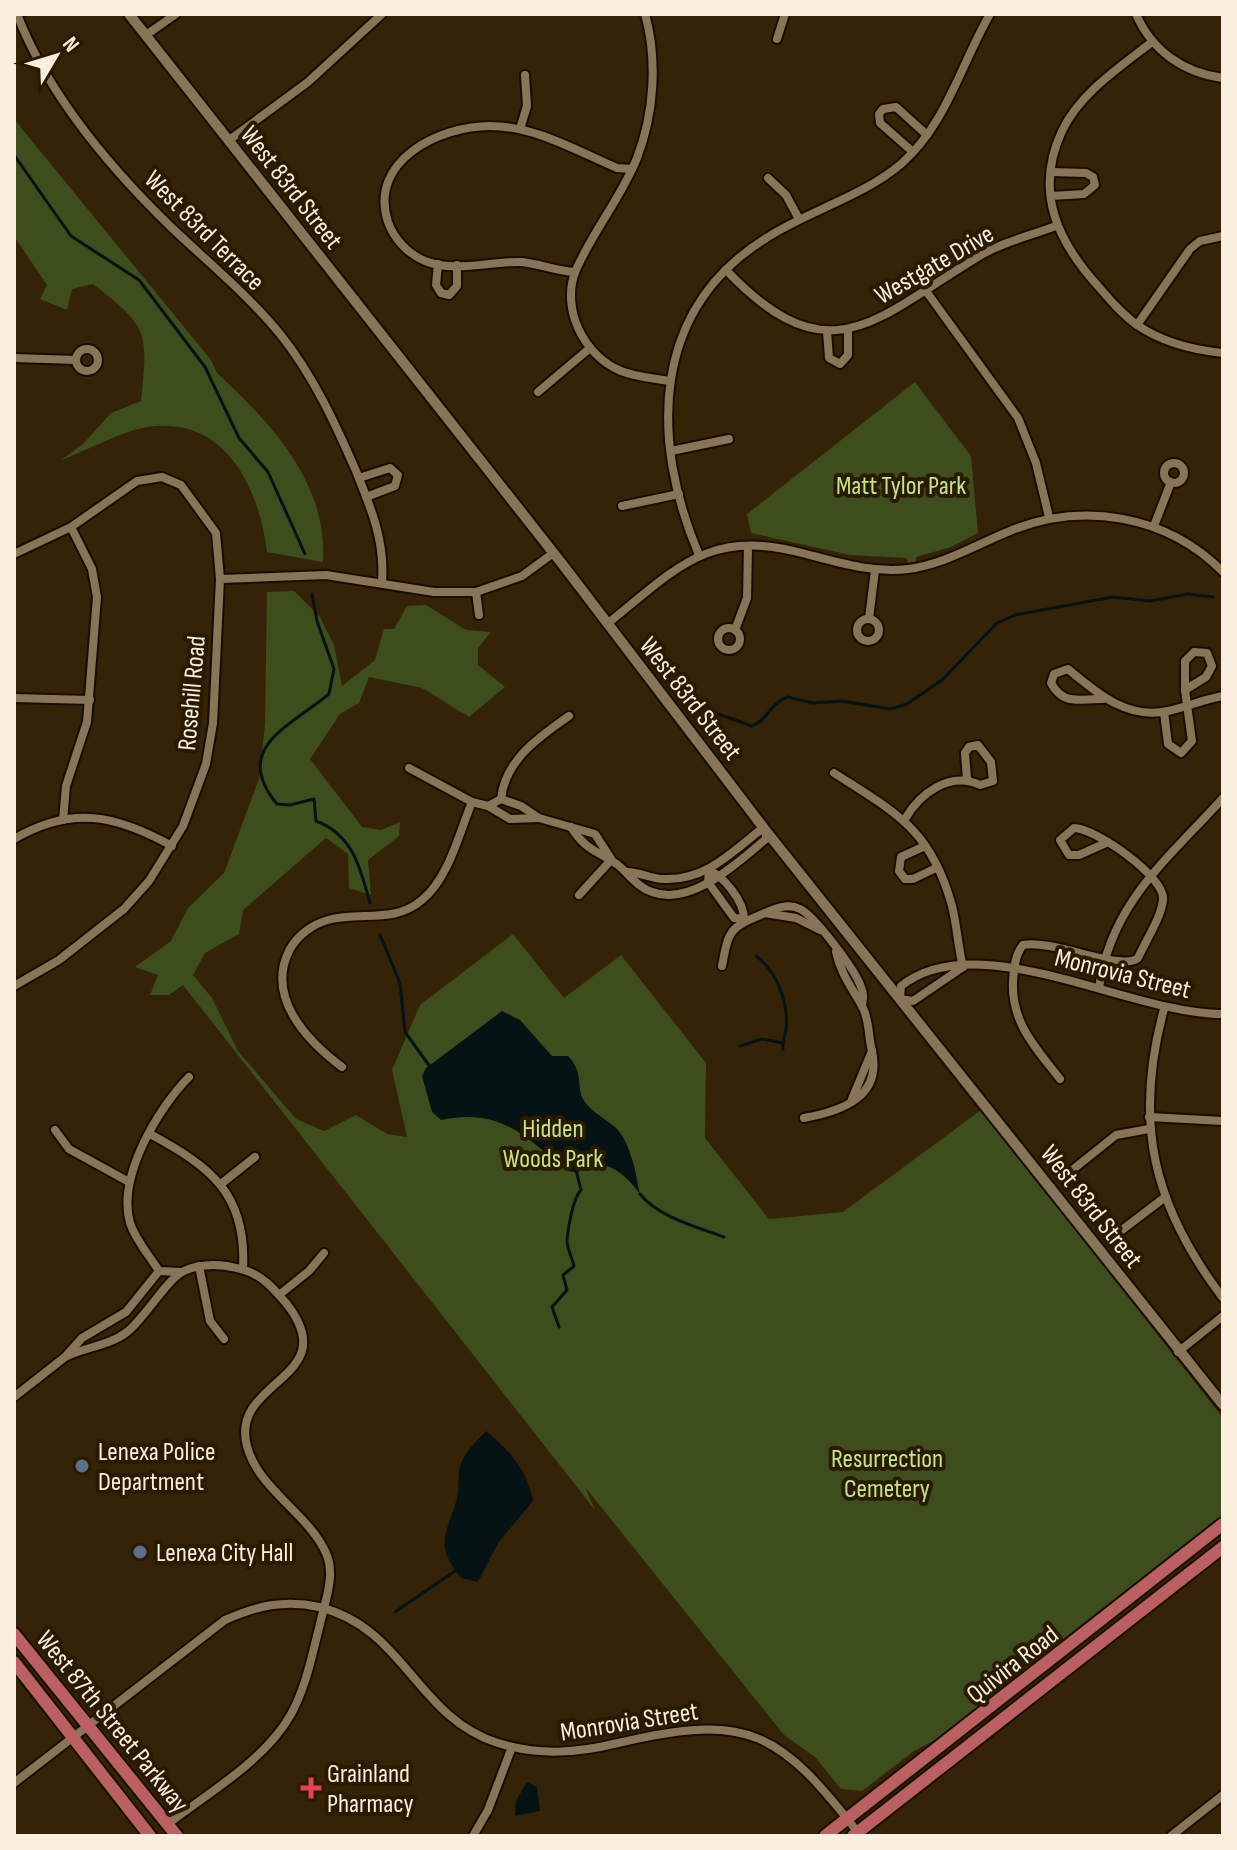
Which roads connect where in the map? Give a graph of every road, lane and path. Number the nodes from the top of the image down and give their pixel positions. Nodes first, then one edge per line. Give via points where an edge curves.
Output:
1 (17, 14) edge
2 (129, 14) edge
3 (176, 14) edge
4 (382, 14) edge
5 (645, 14) edge
6 (785, 14) edge
7 (990, 14) edge
8 (1136, 14) edge
9 (146, 35) junction
10 (777, 39) dead end
11 (1152, 42) junction
12 (525, 75) dead end
13 (1223, 78) edge
14 (520, 129) junction
15 (927, 135) junction
16 (228, 141) junction
17 (913, 152) junction
18 (632, 169) junction
19 (1051, 172) junction
20 (768, 178) dead end
21 (1051, 196) junction
22 (799, 219) junction
23 (1056, 226) junction
24 (1223, 236) edge
25 (438, 264) junction
26 (457, 265) junction
27 (726, 270) junction
28 (575, 272) junction
29 (926, 291) junction
30 (1137, 325) junction
31 (848, 330) junction
32 (827, 331) junction
33 (590, 348) junction
34 (1223, 353) edge
35 (14, 358) edge
36 (76, 360) dead end
37 (669, 381) junction
38 (538, 392) dead end
39 (729, 439) dead end
40 (671, 451) junction
41 (359, 478) junction
42 (1171, 482) dead end
43 (679, 494) junction
44 (366, 497) junction
45 (622, 506) dead end
46 (1049, 517) junction
47 (1154, 526) junction
48 (71, 527) junction
49 (748, 546) junction
50 (14, 554) edge
51 (552, 554) junction
52 (699, 555) junction
53 (875, 570) junction
54 (1223, 572) edge
55 (220, 579) junction
56 (382, 581) junction
57 (476, 592) junction
58 (479, 615) dead end
59 (869, 619) dead end
60 (607, 624) junction
61 (735, 630) dead end
62 (1185, 690) junction
63 (1223, 696) edge
64 (14, 698) edge
65 (1103, 699) junction
66 (90, 700) junction
67 (1188, 706) junction
68 (1164, 712) junction
69 (569, 716) dead end
70 (409, 768) dead end
71 (834, 773) dead end
72 (967, 779) junction
73 (1223, 798) edge
74 (501, 799) junction
75 (472, 802) junction
76 (488, 806) junction
77 (1220, 808) edge
78 (539, 818) junction
79 (905, 819) junction
80 (63, 820) junction
81 (571, 827) junction
82 (766, 831) junction
83 (14, 839) edge
84 (1108, 842) junction
85 (172, 846) junction
86 (925, 846) junction
87 (611, 860) junction
88 (936, 868) junction
89 (709, 870) junction
90 (627, 872) junction
91 (1149, 874) junction
92 (720, 875) junction
93 (708, 882) junction
94 (579, 895) dead end
95 (744, 919) junction
96 (1106, 960) junction
97 (722, 966) dead end
98 (963, 967) junction
99 (1014, 967) junction
100 (14, 986) edge
101 (1099, 988) junction
102 (900, 999) junction
103 (1164, 1009) junction
104 (1223, 1014) edge
105 (342, 1067) dead end
106 (189, 1077) dead end
107 (1060, 1079) dead end
108 (1149, 1117) junction
109 (804, 1118) dead end
110 (1223, 1121) edge
111 (1149, 1129) junction
112 (55, 1130) dead end
113 (150, 1134) junction
114 (255, 1157) dead end
115 (1071, 1171) dead end
116 (129, 1182) junction
117 (221, 1184) junction
118 (1164, 1198) junction
119 (1118, 1233) dead end
120 (324, 1253) dead end
121 (199, 1266) junction
122 (243, 1269) junction
123 (159, 1271) junction
124 (181, 1272) junction
125 (279, 1295) junction
126 (1223, 1298) edge
127 (1223, 1316) edge
128 (224, 1339) dead end
129 (1178, 1352) junction
130 (65, 1357) junction
131 (14, 1397) edge
132 (1223, 1405) edge
133 (1223, 1524) edge
134 (1223, 1547) edge
135 (324, 1608) junction
136 (14, 1634) edge
137 (14, 1662) edge
138 (991, 1709) junction
139 (1001, 1721) junction
140 (87, 1726) junction
141 (73, 1737) junction
142 (512, 1747) junction
143 (14, 1783) edge
144 (1223, 1795) edge
145 (848, 1820) junction
146 (168, 1824) junction
147 (857, 1835) edge
148 (150, 1836) edge
149 (177, 1836) edge
150 (473, 1836) edge
151 (825, 1836) edge
152 (1171, 1836) edge

1 - 41 street, West 83rd Terrace via 46,71 101,151 153,210 261,313 303,365
2 - 9 street, West 83rd Street
3 - 9 street
4 - 16 street via 308,82
5 - 18 street via 651,93
6 - 10 street
7 - 15 street
8 - 11 street
9 - 16 street, West 83rd Street
11 - 13 street via 1182,66
11 - 19 street via 1076,107 1061,133
12 - 14 street via 527,106
14 - 18 street via 617,168
14 - 25 street via 466,128 430,140 401,161 378,194 399,242 417,257
15 - 17 street
15 - 17 street via 896,107 883,109 880,123
16 - 51 street, West 83rd Street
17 - 22 street via 871,184
18 - 28 street
19 - 21 street
19 - 21 street via 1086,173 1095,185 1084,194
20 - 22 street via 786,195
21 - 23 street
22 - 27 street via 750,248
23 - 29 street, Westgate Drive via 979,256
23 - 30 street via 1079,265
24 - 30 street via 1190,249
25 - 26 street
25 - 26 street via 436,285 449,295 457,286
26 - 28 street via 522,262
27 - 32 street, Westgate Drive via 778,316
27 - 37 street via 687,324
28 - 33 street via 572,307
29 - 31 street, Westgate Drive via 879,320
29 - 46 street via 1018,418
30 - 34 street via 1188,347
31 - 32 street, Westgate Drive
31 - 32 street via 848,355 840,364 829,358
33 - 37 street via 619,370
33 - 38 street
35 - 36 street
37 - 40 street
39 - 40 street
40 - 43 street
41 - 44 street, West 83rd Terrace
41 - 44 street via 390,468 398,475 395,486
42 - 47 street
43 - 45 street
43 - 52 street
44 - 56 street, West 83rd Terrace via 384,555
46 - 47 street via 1098,515
46 - 53 street via 946,560
47 - 54 street via 1193,547
48 - 50 street, Rosehill Road
48 - 55 street, Rosehill Road via 137,481 162,477 181,485 216,533
48 - 66 street via 96,584
49 - 52 street
49 - 53 street
49 - 61 street via 747,598
51 - 57 street via 522,576
51 - 60 street, West 83rd Street
52 - 60 street
53 - 59 street
55 - 56 street via 326,575
55 - 85 street, Rosehill Road via 211,737 196,795
56 - 57 street via 434,592
57 - 58 street
60 - 82 street, West 83rd Street
62 - 62 street via 1206,677 1212,666 1207,653 1194,652 1185,661
62 - 67 street
63 - 67 street
64 - 66 street
65 - 65 street via 1068,669 1054,674 1051,683 1067,699
65 - 68 street via 1129,709
66 - 80 street via 66,786
67 - 68 street
67 - 68 street via 1192,741 1181,753 1168,744
69 - 74 street via 524,751
70 - 75 street
71 - 79 street
72 - 72 street via 980,785 993,781 991,762 978,745 965,753
72 - 79 street via 928,792
73 - 77 street
74 - 76 street
74 - 78 street
75 - 76 street
75 - 105 street via 438,881 412,907 312,926 292,946 282,973 292,1014
76 - 78 street via 510,819
77 - 91 street
78 - 81 street
79 - 86 street
80 - 83 street
80 - 85 street via 108,818
81 - 87 street via 588,850
81 - 87 street via 595,834
82 - 89 street
82 - 92 street via 766,839
82 - 102 street, West 83rd Street
84 - 84 street via 1083,828 1074,828 1060,840 1069,855
84 - 91 street
85 - 100 street, Rosehill Road via 149,881 99,931
86 - 88 street
86 - 88 street via 901,857 899,871 913,879
87 - 90 street
87 - 94 street
88 - 98 street via 952,906
89 - 90 street via 670,880
89 - 92 street
89 - 93 street
90 - 93 street via 653,893 685,891
91 - 96 street via 1125,912
91 - 96 street via 1164,897 1138,958 1126,964
92 - 93 street
92 - 95 street via 744,910
93 - 95 street via 734,918
95 - 97 street via 727,941
95 - 109 street via 764,913 796,918 820,931 836,952 869,1023 872,1051 852,1099 836,1111
96 - 99 street via 1069,948 1031,944 1018,951
96 - 101 street
98 - 99 street, Monrovia Street
98 - 102 street via 913,1001
98 - 102 street, Monrovia Street via 951,964 916,974 901,986
99 - 101 street, Monrovia Street
99 - 107 street, Monrovia Street via 1017,1019
101 - 103 street, Monrovia Street
102 - 129 street, West 83rd Street
103 - 104 street, Monrovia Street
103 - 108 street via 1150,1077
106 - 113 street via 173,1093
108 - 110 street
108 - 111 street
111 - 115 street via 1116,1135
111 - 118 street
112 - 116 street via 69,1149
113 - 116 street
113 - 117 street via 193,1157
114 - 117 street
116 - 123 street via 130,1221
117 - 122 street via 239,1218
118 - 119 street
118 - 126 street via 1192,1255
120 - 125 street
121 - 122 street
121 - 124 street
121 - 128 street via 210,1321
122 - 125 street
123 - 124 street
123 - 130 street via 126,1312 82,1338
124 - 130 street via 126,1333
125 - 135 street via 301,1326 303,1350 291,1371 254,1403 246,1443 257,1466 327,1555
127 - 129 street
129 - 132 street, West 83rd Street
130 - 131 street
133 - 138 main road, Quivira Road
134 - 139 main road, Quivira Road
135 - 140 street, Monrovia Street via 273,1604 225,1620
135 - 142 street, Monrovia Street via 374,1632 430,1698 459,1723
135 - 146 street via 299,1697 281,1730
136 - 140 main road, West 87th Street Parkway
137 - 141 main road, West 87th Street Parkway
138 - 139 main road
138 - 145 main road, Quivira Road
139 - 147 main road, Quivira Road
140 - 141 street, Monrovia Street
140 - 146 main road, West 87th Street Parkway
141 - 143 street, Monrovia Street
141 - 148 main road, West 87th Street Parkway
142 - 145 street, Monrovia Street via 576,1752 679,1729 725,1729 762,1740 797,1762
142 - 150 street
144 - 152 street
145 - 147 street, Monrovia Street
145 - 151 main road, Quivira Road
146 - 149 main road, West 87th Street Parkway

